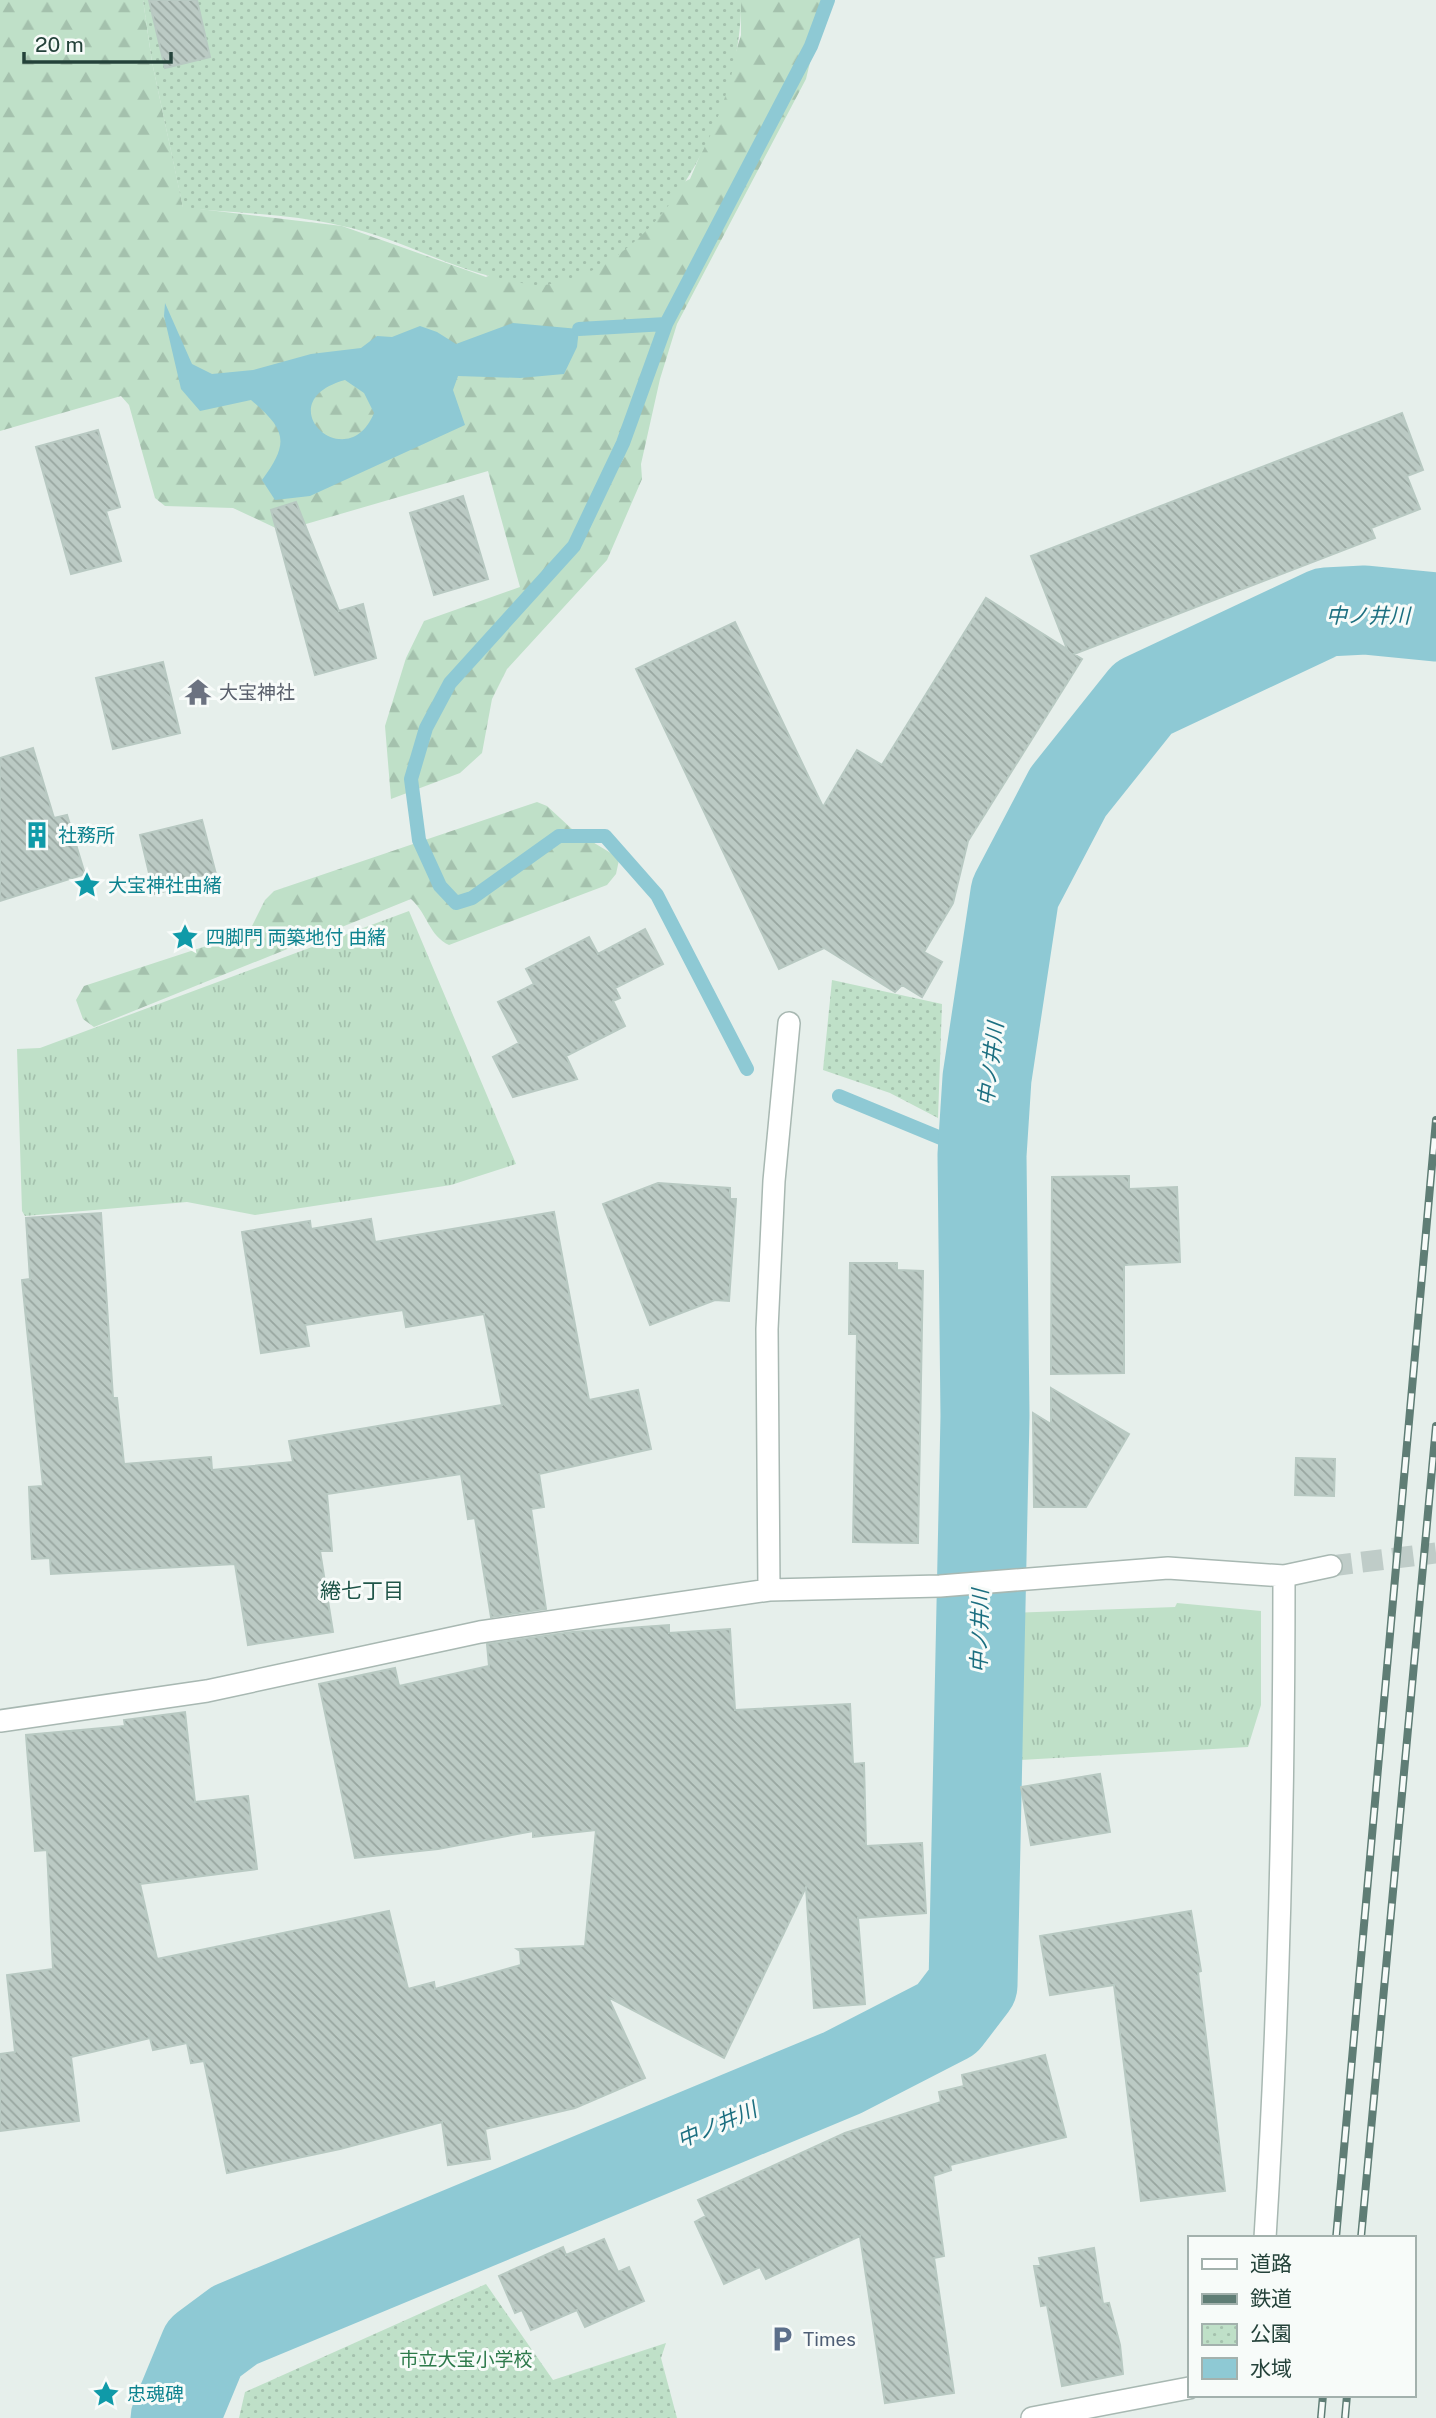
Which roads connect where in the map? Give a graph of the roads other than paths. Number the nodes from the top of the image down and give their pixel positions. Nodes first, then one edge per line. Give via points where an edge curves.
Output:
1 (789, 1023) dead end
2 (1331, 1566) tunnel mouth
3 (1284, 1576) junction
4 (769, 1590) junction
5 (0, 1721) edge
6 (1265, 2236) edge
7 (1188, 2388) edge
8 (1032, 2418) edge

1 - 4 street via 774,1181 767,1329
2 - 3 street
3 - 4 street via 1168,1568 940,1586
3 - 6 street via 1283,1832
4 - 5 street via 480,1632 207,1690
7 - 8 street

